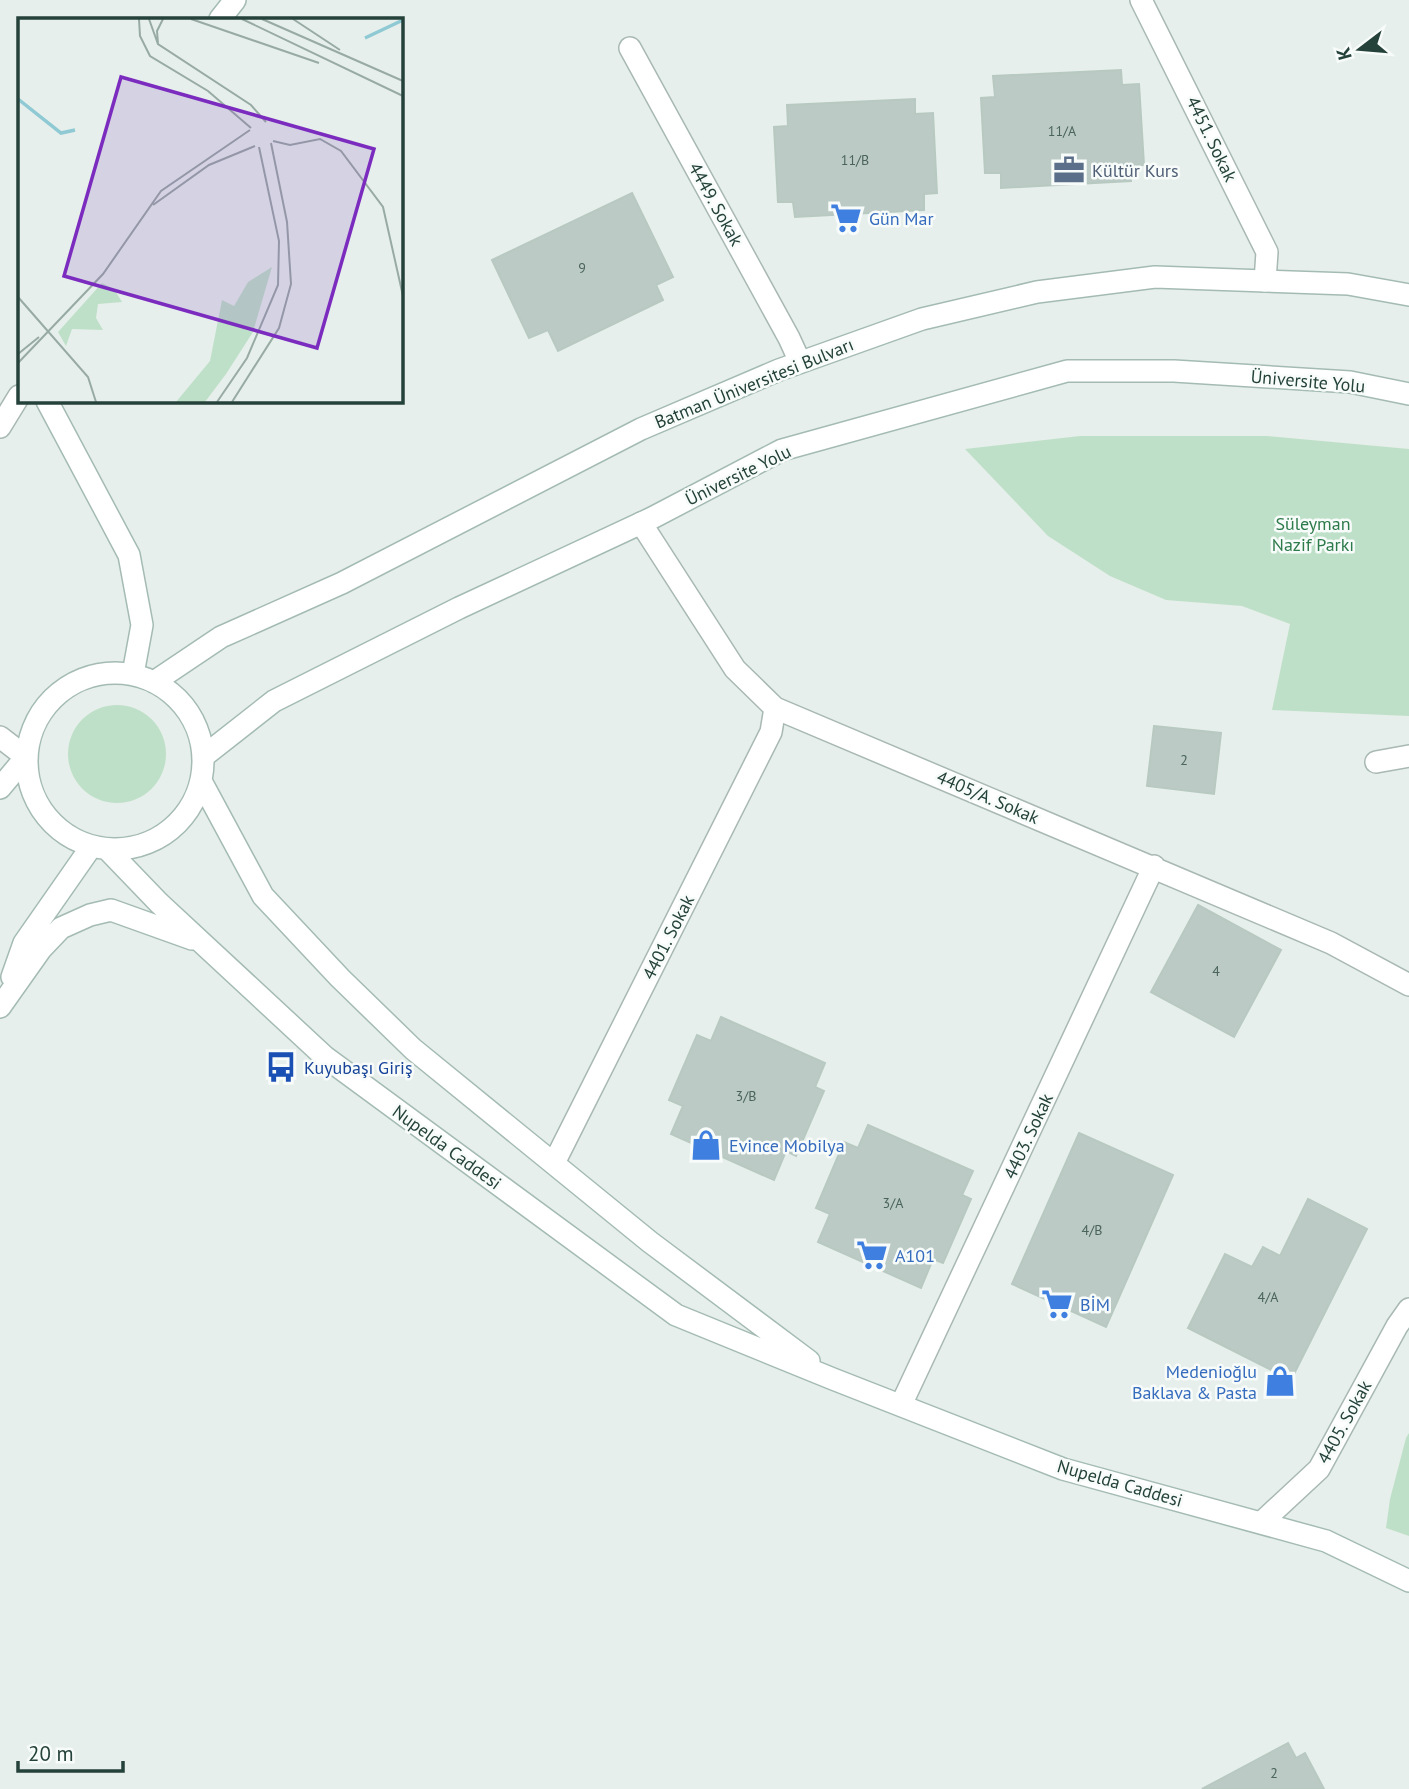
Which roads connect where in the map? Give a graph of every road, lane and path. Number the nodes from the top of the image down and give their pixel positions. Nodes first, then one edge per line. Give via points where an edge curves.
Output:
1 (235, 0) edge
2 (1141, 0) edge
3 (221, 18) edge
4 (631, 48) dead end
5 (1265, 281) junction
6 (1409, 295) edge
7 (800, 362) junction
8 (1409, 394) edge
9 (18, 398) edge
10 (48, 402) edge
11 (0, 427) edge
12 (641, 523) junction
13 (133, 674) junction
14 (154, 682) junction
15 (775, 708) junction
16 (0, 737) edge
17 (204, 756) junction
18 (1409, 756) edge
19 (26, 757) junction
20 (1376, 762) dead end
21 (201, 781) junction
22 (0, 788) edge
23 (99, 848) junction
24 (1154, 866) junction
25 (200, 942) junction
26 (1409, 985) edge
27 (0, 1007) edge
28 (554, 1163) junction
29 (1409, 1309) edge
30 (833, 1379) junction
31 (901, 1405) junction
32 (1262, 1522) junction
33 (1409, 1581) edge

1 - 3 street
2 - 5 street, 4451. Sokak via 1267,252
4 - 7 street, 4449. Sokak
5 - 6 street, Batman Üniversitesi Bulvarı via 1348,285
5 - 7 street, Batman Üniversitesi Bulvarı via 1155,277 1037,292 922,319
7 - 14 street, Batman Üniversitesi Bulvarı via 641,429 342,583 221,637
8 - 12 street, Üniversite Yolu via 1336,382 1174,371 1066,371 782,450
9 - 11 street
10 - 13 street via 129,555 142,625
12 - 15 street, 4405/A. Sokak via 735,669
12 - 17 street, Üniversite Yolu via 274,701
13 - 14 street
13 - 19 street via 98,673 55,694 40,712
14 - 17 street via 186,708 198,730
15 - 24 street, 4405/A. Sokak
15 - 28 street, 4401. Sokak via 771,732
16 - 19 street
17 - 21 street
18 - 20 street
19 - 22 street
19 - 23 street via 30,786 43,813 64,834
21 - 23 street via 190,808 172,830 147,844 119,850
21 - 28 street, Nupelda Caddesi via 263,896 412,1049
23 - 25 street, Nupelda Caddesi
23 - 27 street via 24,943
24 - 26 street, 4405/A. Sokak via 1331,943
24 - 31 street, 4403. Sokak
25 - 27 street via 111,910 90,915 61,928
25 - 30 street, Nupelda Caddesi via 325,1057 676,1315
28 - 30 street, Nupelda Caddesi via 650,1242
29 - 32 street, 4405. Sokak via 1319,1469
30 - 31 street, Nupelda Caddesi
31 - 32 street, Nupelda Caddesi via 1063,1469
32 - 33 street, Nupelda Caddesi via 1326,1541

